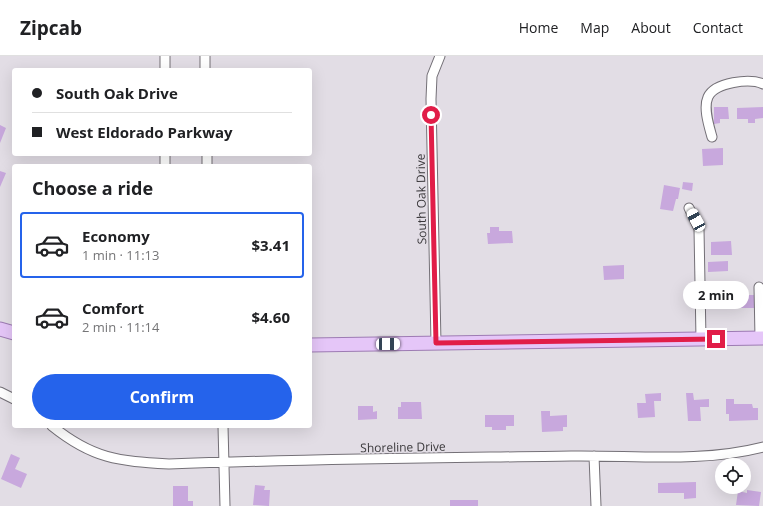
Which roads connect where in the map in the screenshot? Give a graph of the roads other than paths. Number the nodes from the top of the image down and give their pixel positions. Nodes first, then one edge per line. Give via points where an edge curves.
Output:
1 (165, 56) edge
2 (205, 56) edge
3 (440, 56) edge
4 (165, 68) edge
5 (206, 68) edge
6 (763, 84) edge
7 (712, 137) dead end
8 (689, 208) dead end
9 (759, 288) dead end
10 (0, 329) edge
11 (12, 332) edge
12 (761, 338) edge
13 (701, 339) junction
14 (436, 343) junction
15 (312, 346) edge
16 (0, 392) edge
17 (12, 398) edge
18 (55, 428) edge
19 (223, 428) edge
20 (763, 447) edge
21 (594, 456) junction
22 (223, 462) junction
23 (225, 506) edge
24 (596, 506) edge

1 - 4 street
2 - 5 street
3 - 14 street, South Oak Drive via 432,76 430,99
6 - 7 street via 750,81 733,82 714,89 708,97 707,109
8 - 13 street via 699,229
9 - 12 street
10 - 11 main road
12 - 13 main road
13 - 14 main road
14 - 15 main road
16 - 17 street
18 - 22 street, Shoreline Drive via 84,448 126,461 169,464
19 - 22 street
20 - 21 street, Shoreline Drive via 739,453 706,456
21 - 22 street, Shoreline Drive
21 - 24 street
22 - 23 street

